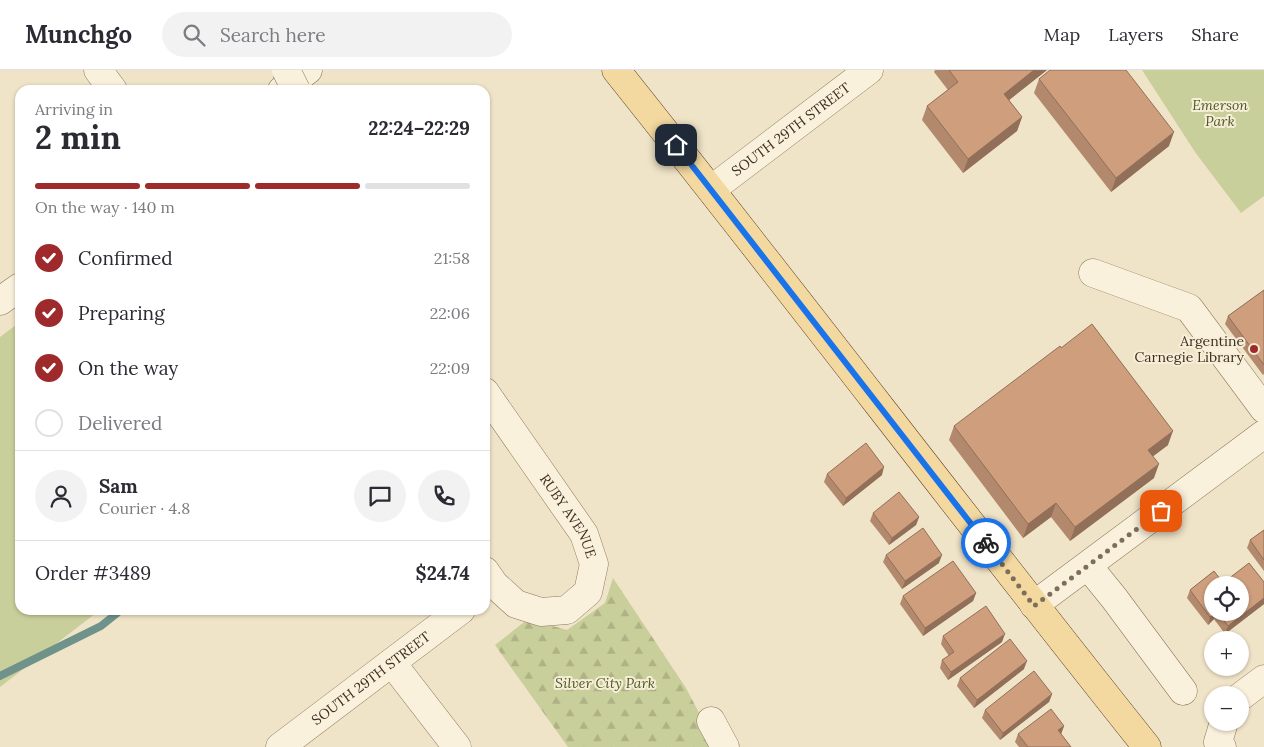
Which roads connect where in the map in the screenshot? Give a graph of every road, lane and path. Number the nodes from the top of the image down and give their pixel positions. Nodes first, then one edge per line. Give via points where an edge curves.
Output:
1 (98, 70) edge
2 (286, 70) edge
3 (308, 70) edge
4 (616, 70) edge
5 (869, 70) edge
6 (109, 85) edge
7 (288, 85) edge
8 (294, 85) edge
9 (712, 190) junction
10 (1093, 272) dead end
11 (490, 399) edge
12 (1264, 409) edge
13 (1264, 434) edge
14 (1088, 566) junction
15 (490, 584) edge
16 (1034, 606) junction
17 (454, 615) edge
18 (392, 663) junction
19 (1264, 679) edge
20 (1249, 690) edge
21 (1184, 691) dead end
22 (711, 721) dead end
23 (280, 747) edge
24 (457, 747) edge
25 (725, 747) edge
26 (1147, 747) edge

1 - 6 street
2 - 8 street, bridge
3 - 7 street
4 - 9 main road
5 - 9 street, SOUTH 29TH STREET
9 - 16 main road
10 - 12 street via 1189,308
11 - 15 street, RUBY AVENUE via 584,534 594,564 588,592 567,610 541,612 516,604
13 - 14 street
14 - 16 street
14 - 21 street
16 - 26 main road
17 - 18 street, SOUTH 29TH STREET
18 - 23 street, SOUTH 29TH STREET
18 - 24 street
19 - 20 street
22 - 25 street

